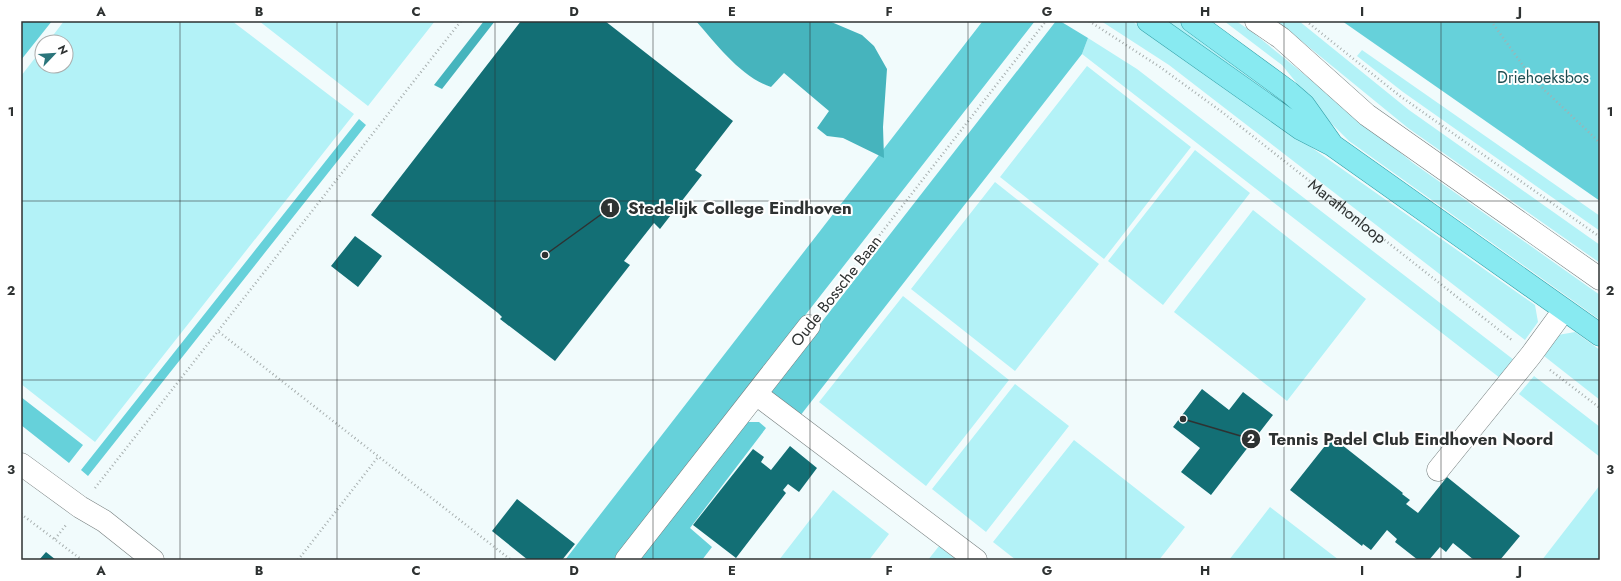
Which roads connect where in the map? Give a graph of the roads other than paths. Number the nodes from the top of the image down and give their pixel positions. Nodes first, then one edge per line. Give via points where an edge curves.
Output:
1 (1148, 21) edge
2 (1192, 21) edge
3 (1256, 21) edge
4 (1332, 144) junction
5 (1600, 279) edge
6 (1564, 310) junction
7 (809, 326) road end
8 (1600, 335) edge
9 (756, 394) junction
10 (21, 464) edge
11 (1438, 470) dead end
12 (153, 560) edge
13 (626, 560) edge
14 (976, 560) edge

1 - 4 main road via 1301,129
2 - 4 main road via 1304,105
3 - 5 street via 1281,38 1367,115
4 - 6 main road
6 - 8 main road
6 - 11 street
7 - 9 street, Oude Bossche Baan
9 - 13 street, Oude Bossche Baan
9 - 14 street
10 - 12 street via 80,507 104,521

